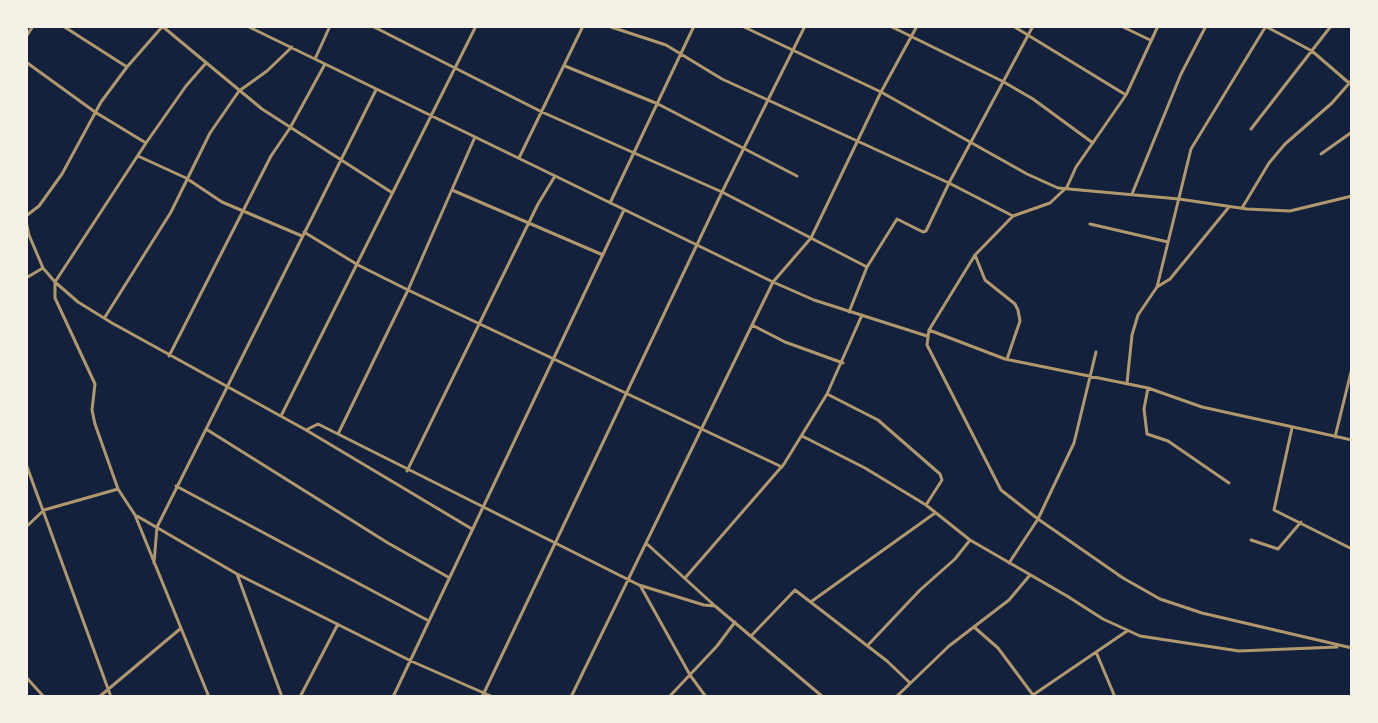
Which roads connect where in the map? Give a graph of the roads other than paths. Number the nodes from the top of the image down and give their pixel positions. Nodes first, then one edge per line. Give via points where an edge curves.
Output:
1 (33, 26) edge
2 (63, 26) edge
3 (162, 26) edge
4 (170, 26) edge
5 (247, 26) edge
6 (330, 26) edge
7 (372, 26) edge
8 (476, 26) edge
9 (583, 26) edge
10 (608, 26) edge
11 (694, 26) edge
12 (742, 26) edge
13 (805, 26) edge
14 (890, 26) edge
15 (917, 26) edge
16 (1013, 26) edge
17 (1033, 26) edge
18 (1121, 26) edge
19 (1158, 26) edge
20 (1206, 26) edge
21 (1265, 26) edge
22 (1331, 26) edge
23 (167, 31) junction
24 (911, 35) junction
25 (1028, 35) junction
26 (26, 37) edge
27 (1151, 41) junction
28 (292, 47) junction
29 (793, 50) junction
30 (1312, 51) junction
31 (681, 54) junction
32 (315, 59) junction
33 (26, 62) edge
34 (206, 63) junction
35 (325, 64) junction
36 (565, 66) junction
37 (127, 67) junction
38 (456, 67) junction
39 (1002, 81) junction
40 (1351, 81) edge
41 (376, 90) junction
42 (239, 91) junction
43 (881, 92) junction
44 (1126, 95) junction
45 (769, 100) junction
46 (658, 104) junction
47 (95, 112) junction
48 (542, 112) junction
49 (432, 117) junction
50 (290, 128) junction
51 (1251, 129) dead end
52 (1352, 132) edge
53 (475, 137) junction
54 (970, 142) junction
55 (146, 143) junction
56 (858, 143) junction
57 (1093, 143) junction
58 (744, 147) junction
59 (634, 154) junction
60 (1321, 154) dead end
61 (138, 156) junction
62 (519, 158) junction
63 (340, 161) junction
64 (555, 176) junction
65 (797, 176) dead end
66 (186, 178) junction
67 (949, 183) junction
68 (1067, 187) junction
69 (452, 190) junction
70 (722, 192) junction
71 (393, 193) junction
72 (1132, 196) junction
73 (1352, 196) edge
74 (1179, 199) junction
75 (610, 203) junction
76 (1230, 206) junction
77 (1242, 208) junction
78 (624, 210) junction
79 (243, 211) junction
80 (1013, 216) junction
81 (26, 218) edge
82 (528, 223) junction
83 (1090, 224) dead end
84 (303, 234) junction
85 (28, 235) edge
86 (811, 238) junction
87 (1168, 242) junction
88 (697, 244) junction
89 (603, 255) junction
90 (975, 255) junction
91 (358, 265) junction
92 (867, 267) junction
93 (43, 268) junction
94 (26, 278) edge
95 (55, 282) junction
96 (773, 282) junction
97 (1157, 287) junction
98 (408, 290) junction
99 (849, 312) junction
100 (862, 315) junction
101 (104, 318) junction
102 (479, 324) junction
103 (752, 325) junction
104 (929, 330) junction
105 (927, 336) junction
106 (1096, 352) dead end
107 (169, 356) junction
108 (1007, 359) junction
109 (553, 361) junction
110 (843, 363) junction
111 (1352, 368) edge
112 (1091, 377) junction
113 (1127, 383) junction
114 (227, 388) junction
115 (1148, 388) junction
116 (627, 394) junction
117 (827, 394) junction
118 (281, 417) junction
119 (702, 427) junction
120 (1292, 428) junction
121 (206, 429) junction
122 (306, 430) junction
123 (338, 434) junction
124 (802, 436) junction
125 (1335, 437) junction
126 (1352, 440) edge
127 (26, 464) edge
128 (782, 467) junction
129 (407, 471) junction
130 (1229, 483) dead end
131 (176, 486) junction
132 (118, 489) junction
133 (926, 505) junction
134 (482, 508) junction
135 (44, 510) junction
136 (935, 513) junction
137 (135, 515) junction
138 (1038, 519) junction
139 (1301, 522) junction
140 (26, 527) edge
141 (157, 527) junction
142 (472, 529) junction
143 (970, 540) junction
144 (1251, 540) dead end
145 (646, 543) junction
146 (555, 544) junction
147 (1352, 549) edge
148 (154, 563) junction
149 (1009, 563) junction
150 (237, 574) junction
151 (1030, 575) junction
152 (448, 577) junction
153 (685, 578) junction
154 (629, 580) junction
155 (639, 585) junction
156 (812, 601) junction
157 (715, 606) junction
158 (429, 621) junction
159 (735, 622) junction
160 (338, 624) junction
161 (974, 627) junction
162 (180, 629) junction
163 (1127, 631) junction
164 (751, 636) junction
165 (868, 645) junction
166 (1341, 646) junction
167 (1352, 648) edge
168 (1096, 652) junction
169 (411, 661) junction
170 (690, 675) junction
171 (26, 677) edge
172 (909, 682) junction
173 (108, 690) junction
174 (484, 695) edge
175 (1031, 696) edge
176 (44, 697) edge
177 (99, 697) edge
178 (111, 697) edge
179 (209, 697) edge
180 (282, 697) edge
181 (300, 697) edge
182 (393, 697) edge
183 (493, 697) edge
184 (571, 697) edge
185 (669, 697) edge
186 (706, 697) edge
187 (823, 697) edge
188 (896, 697) edge
189 (1115, 697) edge

1 - 26 street
2 - 37 street
3 - 23 street
3 - 37 street
4 - 23 street
5 - 28 street
6 - 32 street
7 - 38 street
8 - 38 street
9 - 36 street
10 - 31 street
11 - 31 street
12 - 29 street
13 - 29 street
14 - 24 street
15 - 24 street
16 - 25 street
17 - 25 street
18 - 27 street
19 - 27 street
20 - 72 street
21 - 30 street
21 - 74 street via 1191,149
22 - 30 street
23 - 34 street
24 - 39 street
24 - 43 street
25 - 39 street
25 - 44 street
27 - 44 street
28 - 32 street
28 - 42 street
29 - 43 street
29 - 45 street
30 - 40 street
30 - 51 street
31 - 45 street
31 - 46 street
32 - 35 street
33 - 47 street
34 - 42 street
34 - 55 street
35 - 41 street
35 - 50 street
36 - 46 street
36 - 48 street
37 - 47 street
38 - 48 street
38 - 49 street
39 - 54 street
39 - 57 street
40 - 77 street via 1285,144
41 - 49 street
41 - 63 street
42 - 50 street
42 - 66 street
43 - 54 street
43 - 56 street
44 - 57 street
45 - 56 street
45 - 58 street
46 - 58 street
46 - 59 street
47 - 55 street
47 - 81 street via 62,174
48 - 59 street
48 - 62 street
49 - 53 street
49 - 71 street
50 - 63 street
50 - 79 street
52 - 60 street
53 - 62 street
53 - 69 street
54 - 67 street
54 - 68 street via 1049,186
55 - 61 street
56 - 67 street
56 - 86 street
57 - 68 street
58 - 65 street
58 - 70 street
59 - 70 street
59 - 75 street
61 - 66 street
61 - 95 street
62 - 64 street
63 - 71 street
63 - 84 street
64 - 75 street
64 - 82 street
66 - 79 street
66 - 101 street via 171,212
67 - 80 street
67 - 92 street via 926,231 898,219
68 - 72 street
68 - 80 street via 1050,203
69 - 82 street
69 - 98 street
70 - 86 street
70 - 88 street
71 - 91 street
72 - 74 street
73 - 77 street via 1292,211
74 - 76 street
74 - 87 street
75 - 78 street
76 - 77 street
76 - 97 street via 1170,279
78 - 88 street
78 - 89 street
79 - 84 street
79 - 107 street
80 - 90 street
81 - 85 street
82 - 89 street
82 - 102 street
83 - 87 street
84 - 91 street
84 - 114 street
85 - 93 street
86 - 92 street
86 - 96 street
87 - 97 street
88 - 96 street
88 - 116 street
89 - 109 street
90 - 104 street
90 - 108 street via 985,280 1018,310 1020,321
91 - 98 street
91 - 118 street
92 - 99 street
93 - 94 street
93 - 95 street
95 - 101 street
95 - 132 street via 55,298 95,384 95,424
96 - 99 street
96 - 103 street
97 - 113 street via 1138,315
98 - 102 street
98 - 123 street
99 - 100 street
100 - 105 street
100 - 110 street
101 - 107 street
102 - 109 street
102 - 129 street
103 - 110 street
103 - 119 street
104 - 105 street
104 - 108 street
105 - 138 street via 937,367 1001,490
106 - 112 street
107 - 114 street
108 - 112 street
109 - 116 street
109 - 134 street
110 - 117 street
111 - 125 street
112 - 113 street
112 - 138 street via 1074,443
113 - 115 street
114 - 118 street
114 - 121 street
115 - 120 street
115 - 130 street via 1147,434 1168,441
116 - 119 street
116 - 146 street
117 - 124 street
117 - 133 street via 878,420 940,474 942,480
118 - 122 street
119 - 128 street
119 - 145 street
120 - 125 street
120 - 139 street via 1274,510
121 - 131 street
121 - 152 street
122 - 123 street via 318,424
122 - 142 street
123 - 129 street
124 - 128 street
124 - 133 street
125 - 126 street
127 - 135 street
128 - 153 street
129 - 134 street
131 - 141 street
131 - 158 street
132 - 135 street
132 - 137 street
133 - 136 street
134 - 142 street
134 - 146 street
135 - 140 street
135 - 173 street
136 - 143 street
136 - 156 street
137 - 141 street
137 - 148 street
138 - 149 street
138 - 166 street via 1160,599
139 - 144 street via 1278,549
139 - 147 street
141 - 148 street
141 - 150 street
142 - 152 street
143 - 149 street
143 - 165 street
145 - 153 street
145 - 154 street
146 - 154 street
146 - 174 street
148 - 162 street
149 - 151 street
150 - 160 street
150 - 180 street
151 - 161 street via 1009,600
151 - 163 street
152 - 158 street
153 - 157 street
154 - 155 street
154 - 184 street
155 - 157 street
155 - 170 street
156 - 164 street via 793,591
156 - 165 street
157 - 159 street
158 - 169 street
159 - 164 street
159 - 170 street
160 - 169 street
160 - 181 street
161 - 172 street
161 - 175 street via 998,648
162 - 173 street
162 - 179 street
163 - 166 street via 1239,651
163 - 168 street
164 - 187 street
165 - 172 street
166 - 167 street
168 - 175 street
168 - 189 street
169 - 174 street
169 - 182 street
170 - 185 street
170 - 186 street
171 - 176 street
172 - 188 street
173 - 177 street
173 - 178 street
174 - 183 street

